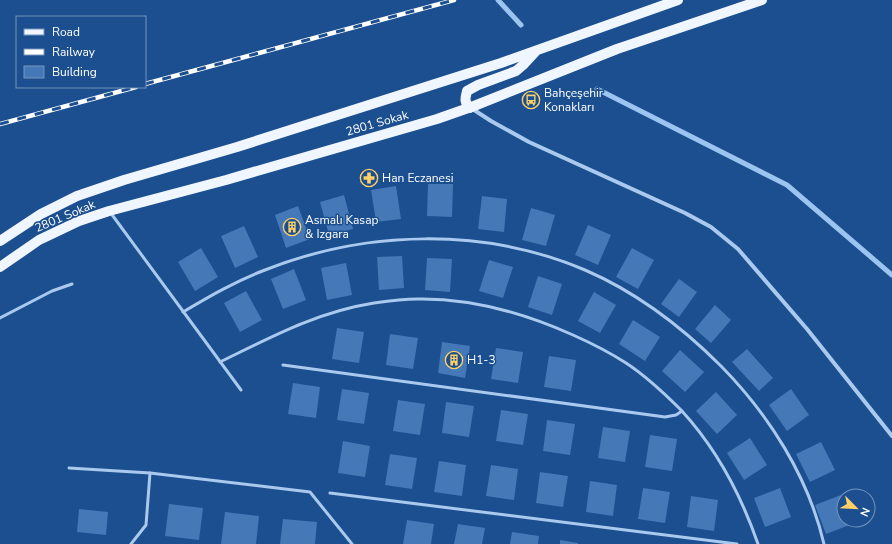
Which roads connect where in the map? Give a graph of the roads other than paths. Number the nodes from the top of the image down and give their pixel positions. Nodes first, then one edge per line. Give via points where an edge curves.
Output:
1 (678, 0) edge
2 (762, 0) edge
3 (536, 51) junction
4 (470, 108) junction
5 (109, 211) junction
6 (0, 241) edge
7 (0, 267) edge
8 (72, 284) dead end
9 (183, 312) junction
10 (0, 318) edge
11 (220, 362) junction
12 (283, 365) dead end
13 (241, 390) dead end
14 (682, 411) junction
15 (892, 436) edge
16 (69, 468) dead end
17 (150, 473) junction
18 (330, 493) dead end
19 (131, 544) edge
20 (352, 544) edge
21 (737, 544) edge
22 (758, 544) edge
23 (824, 544) edge

1 - 3 main road, 2801 Sokak
2 - 4 main road, 2801 Sokak via 617,49
3 - 4 main road via 516,71 467,91 465,99
3 - 6 main road, 2801 Sokak via 77,196 41,214
4 - 5 main road, 2801 Sokak
4 - 15 street via 529,142 711,227 738,249 807,329
5 - 7 main road, 2801 Sokak via 79,221 39,240
5 - 9 lane
8 - 10 lane via 52,291
9 - 11 lane
9 - 23 lane via 237,282 273,267 352,245 441,238 500,245 558,260 585,270 639,299 689,336 730,375 782,443 807,492
11 - 13 lane
11 - 14 lane via 284,330 329,313 395,300 442,300 515,313 580,338 626,363
12 - 14 lane via 665,417
14 - 22 lane via 726,472 739,496
16 - 17 lane
17 - 19 lane via 146,525
17 - 20 lane via 310,492
18 - 21 lane

